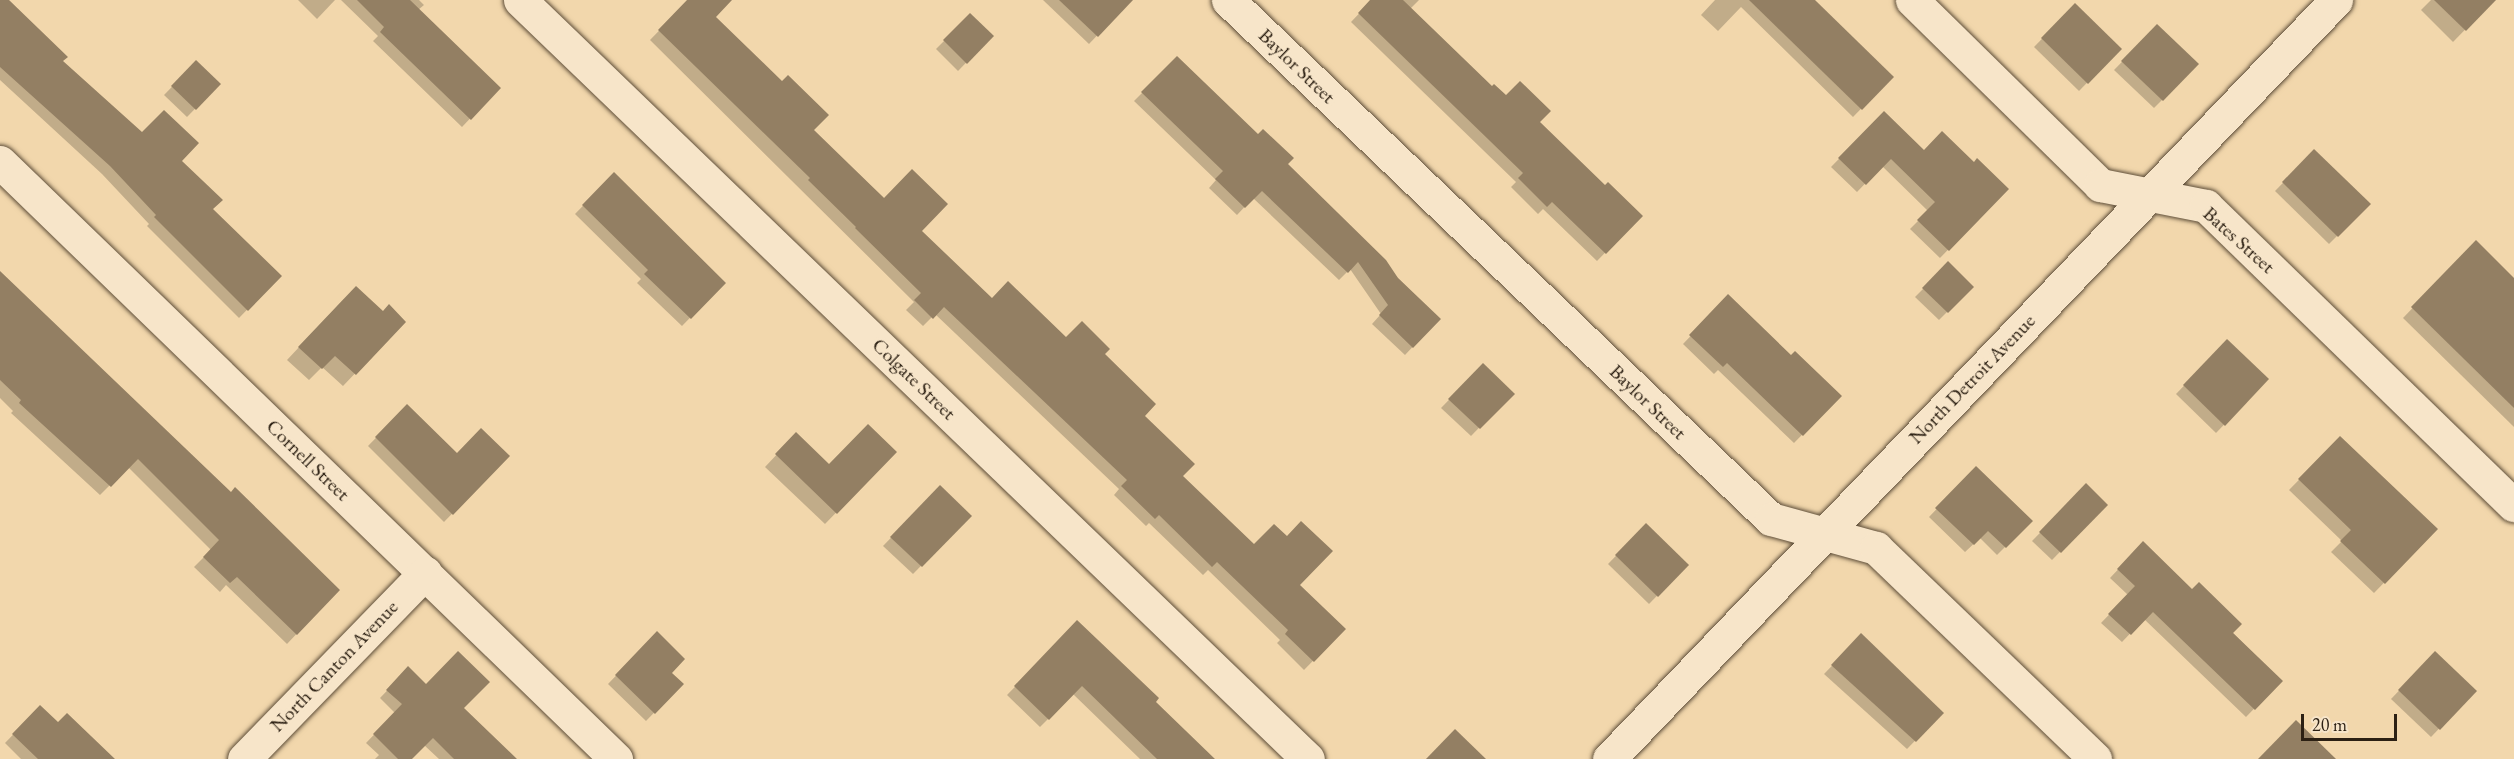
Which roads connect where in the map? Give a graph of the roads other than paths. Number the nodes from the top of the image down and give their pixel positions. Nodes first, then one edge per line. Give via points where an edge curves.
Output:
1 (520, 0) edge
2 (1228, 0) edge
3 (1912, 0) edge
4 (2336, 0) edge
5 (0, 162) edge
6 (2150, 195) junction
7 (2514, 505) edge
8 (1824, 533) junction
9 (425, 573) junction
10 (244, 759) edge
11 (616, 759) edge
12 (1308, 759) edge
13 (1609, 759) edge
14 (2095, 759) edge

1 - 12 street, Colgate Street
2 - 8 street, Baylor Street via 1771,519
3 - 6 street, Bates Street via 2100,185
4 - 6 street, North Detroit Avenue
5 - 9 street, Cornell Street
6 - 7 street, Bates Street via 2206,206
6 - 8 street, North Detroit Avenue
8 - 13 street, North Detroit Avenue
8 - 14 street, Baylor Street via 1876,548
9 - 10 street, North Canton Avenue
9 - 11 street, Cornell Street

